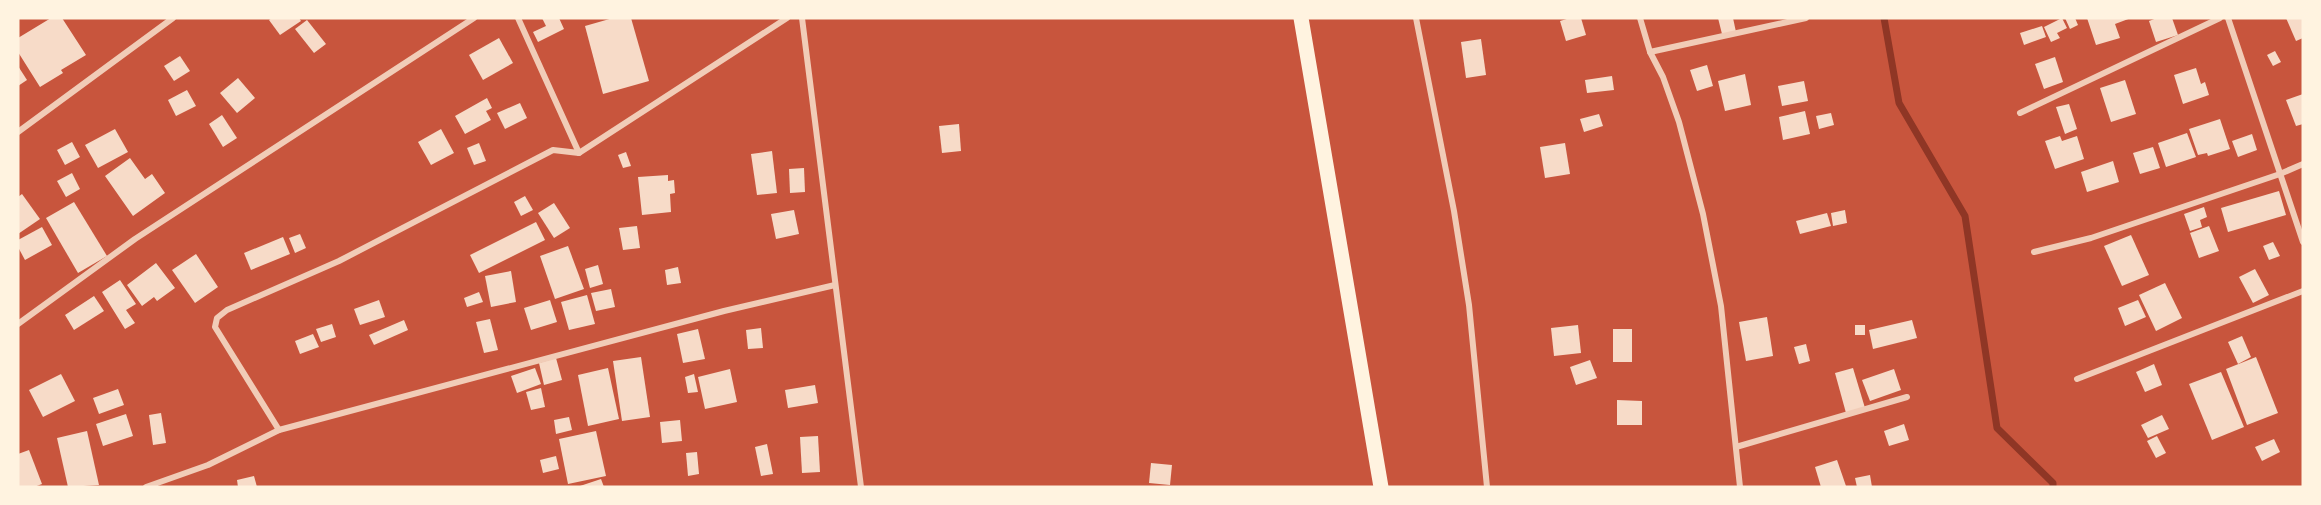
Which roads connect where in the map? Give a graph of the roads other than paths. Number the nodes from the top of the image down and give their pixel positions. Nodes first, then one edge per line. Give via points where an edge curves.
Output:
1 (173, 18) edge
2 (474, 18) edge
3 (518, 18) edge
4 (787, 18) edge
5 (802, 18) edge
6 (1301, 18) edge
7 (1416, 18) edge
8 (1640, 18) edge
9 (1806, 18) edge
10 (2220, 18) edge
11 (2228, 18) edge
12 (1650, 52) junction
13 (2020, 113) dead end
14 (18, 132) edge
15 (579, 153) junction
16 (2303, 164) edge
17 (2280, 174) junction
18 (2303, 242) edge
19 (2034, 252) dead end
20 (835, 285) junction
21 (2303, 291) edge
22 (18, 324) edge
23 (2078, 379) dead end
24 (1907, 397) dead end
25 (279, 430) junction
26 (1736, 447) junction
27 (146, 487) edge
28 (861, 487) edge
29 (1382, 487) edge
30 (1487, 487) edge
31 (1740, 487) edge

1 - 14 street
2 - 22 street via 135,239
3 - 15 street
4 - 15 street
5 - 20 street
6 - 29 main road
7 - 30 street via 1469,305
8 - 12 street
9 - 12 street
10 - 13 street
11 - 17 street
12 - 26 street via 1679,122 1704,214 1721,306
15 - 25 street via 553,150 339,261 227,310 217,318 216,327
16 - 17 street
17 - 18 street
17 - 19 street via 2091,238
20 - 25 street
20 - 28 street
21 - 23 street
24 - 26 street
25 - 27 street via 208,465
26 - 31 street

